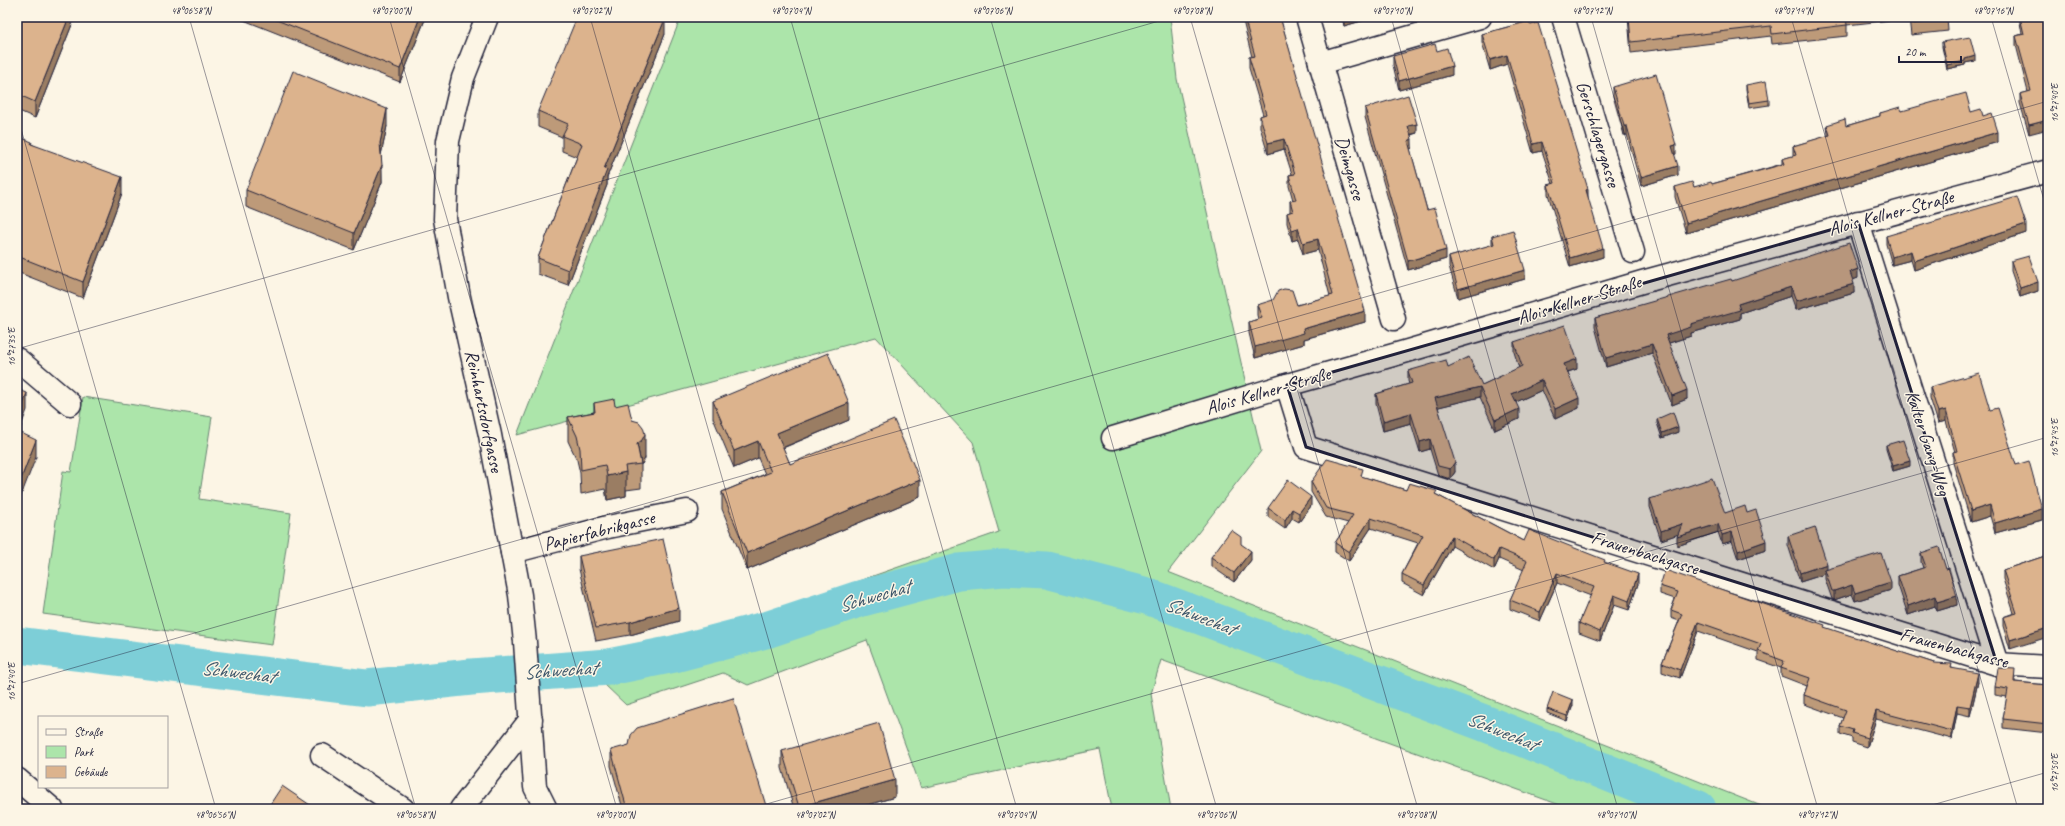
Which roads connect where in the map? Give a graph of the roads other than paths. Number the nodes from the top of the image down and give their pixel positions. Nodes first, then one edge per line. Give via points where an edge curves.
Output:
1 (487, 17) edge
2 (1307, 17) edge
3 (1480, 17) edge
4 (1563, 17) edge
5 (1320, 63) junction
6 (2048, 171) edge
7 (1858, 222) junction
8 (1633, 252) dead end
9 (1394, 319) dead end
10 (17, 359) edge
11 (1287, 385) junction
12 (70, 404) dead end
13 (1113, 438) dead end
14 (687, 511) dead end
15 (512, 552) junction
16 (1997, 664) junction
17 (2048, 667) edge
18 (531, 720) junction
19 (322, 756) dead end
20 (17, 780) edge
21 (52, 809) edge
22 (403, 809) edge
23 (461, 809) edge
24 (546, 809) edge

1 - 15 street, Reinhartsdorfgasse via 463,78 448,140 445,220
2 - 5 street, Deimgasse
3 - 5 street
4 - 8 street, Gerschlagergasse
5 - 9 street, Deimgasse
6 - 7 street, Alois Kellner-Straße
7 - 11 street, Alois Kellner-Straße
7 - 16 street, Kalter Gang-Weg
10 - 12 street
11 - 13 street, Alois Kellner-Straße
11 - 16 street, Frauenbachgasse via 1306,447
14 - 15 street, Papierfabrikgasse via 608,526
15 - 18 street, Reinhartsdorfgasse via 525,642
16 - 17 street, Frauenbachgasse
18 - 23 street
18 - 24 street, Reinhartsdorfgasse via 535,787
19 - 22 street
20 - 21 street

